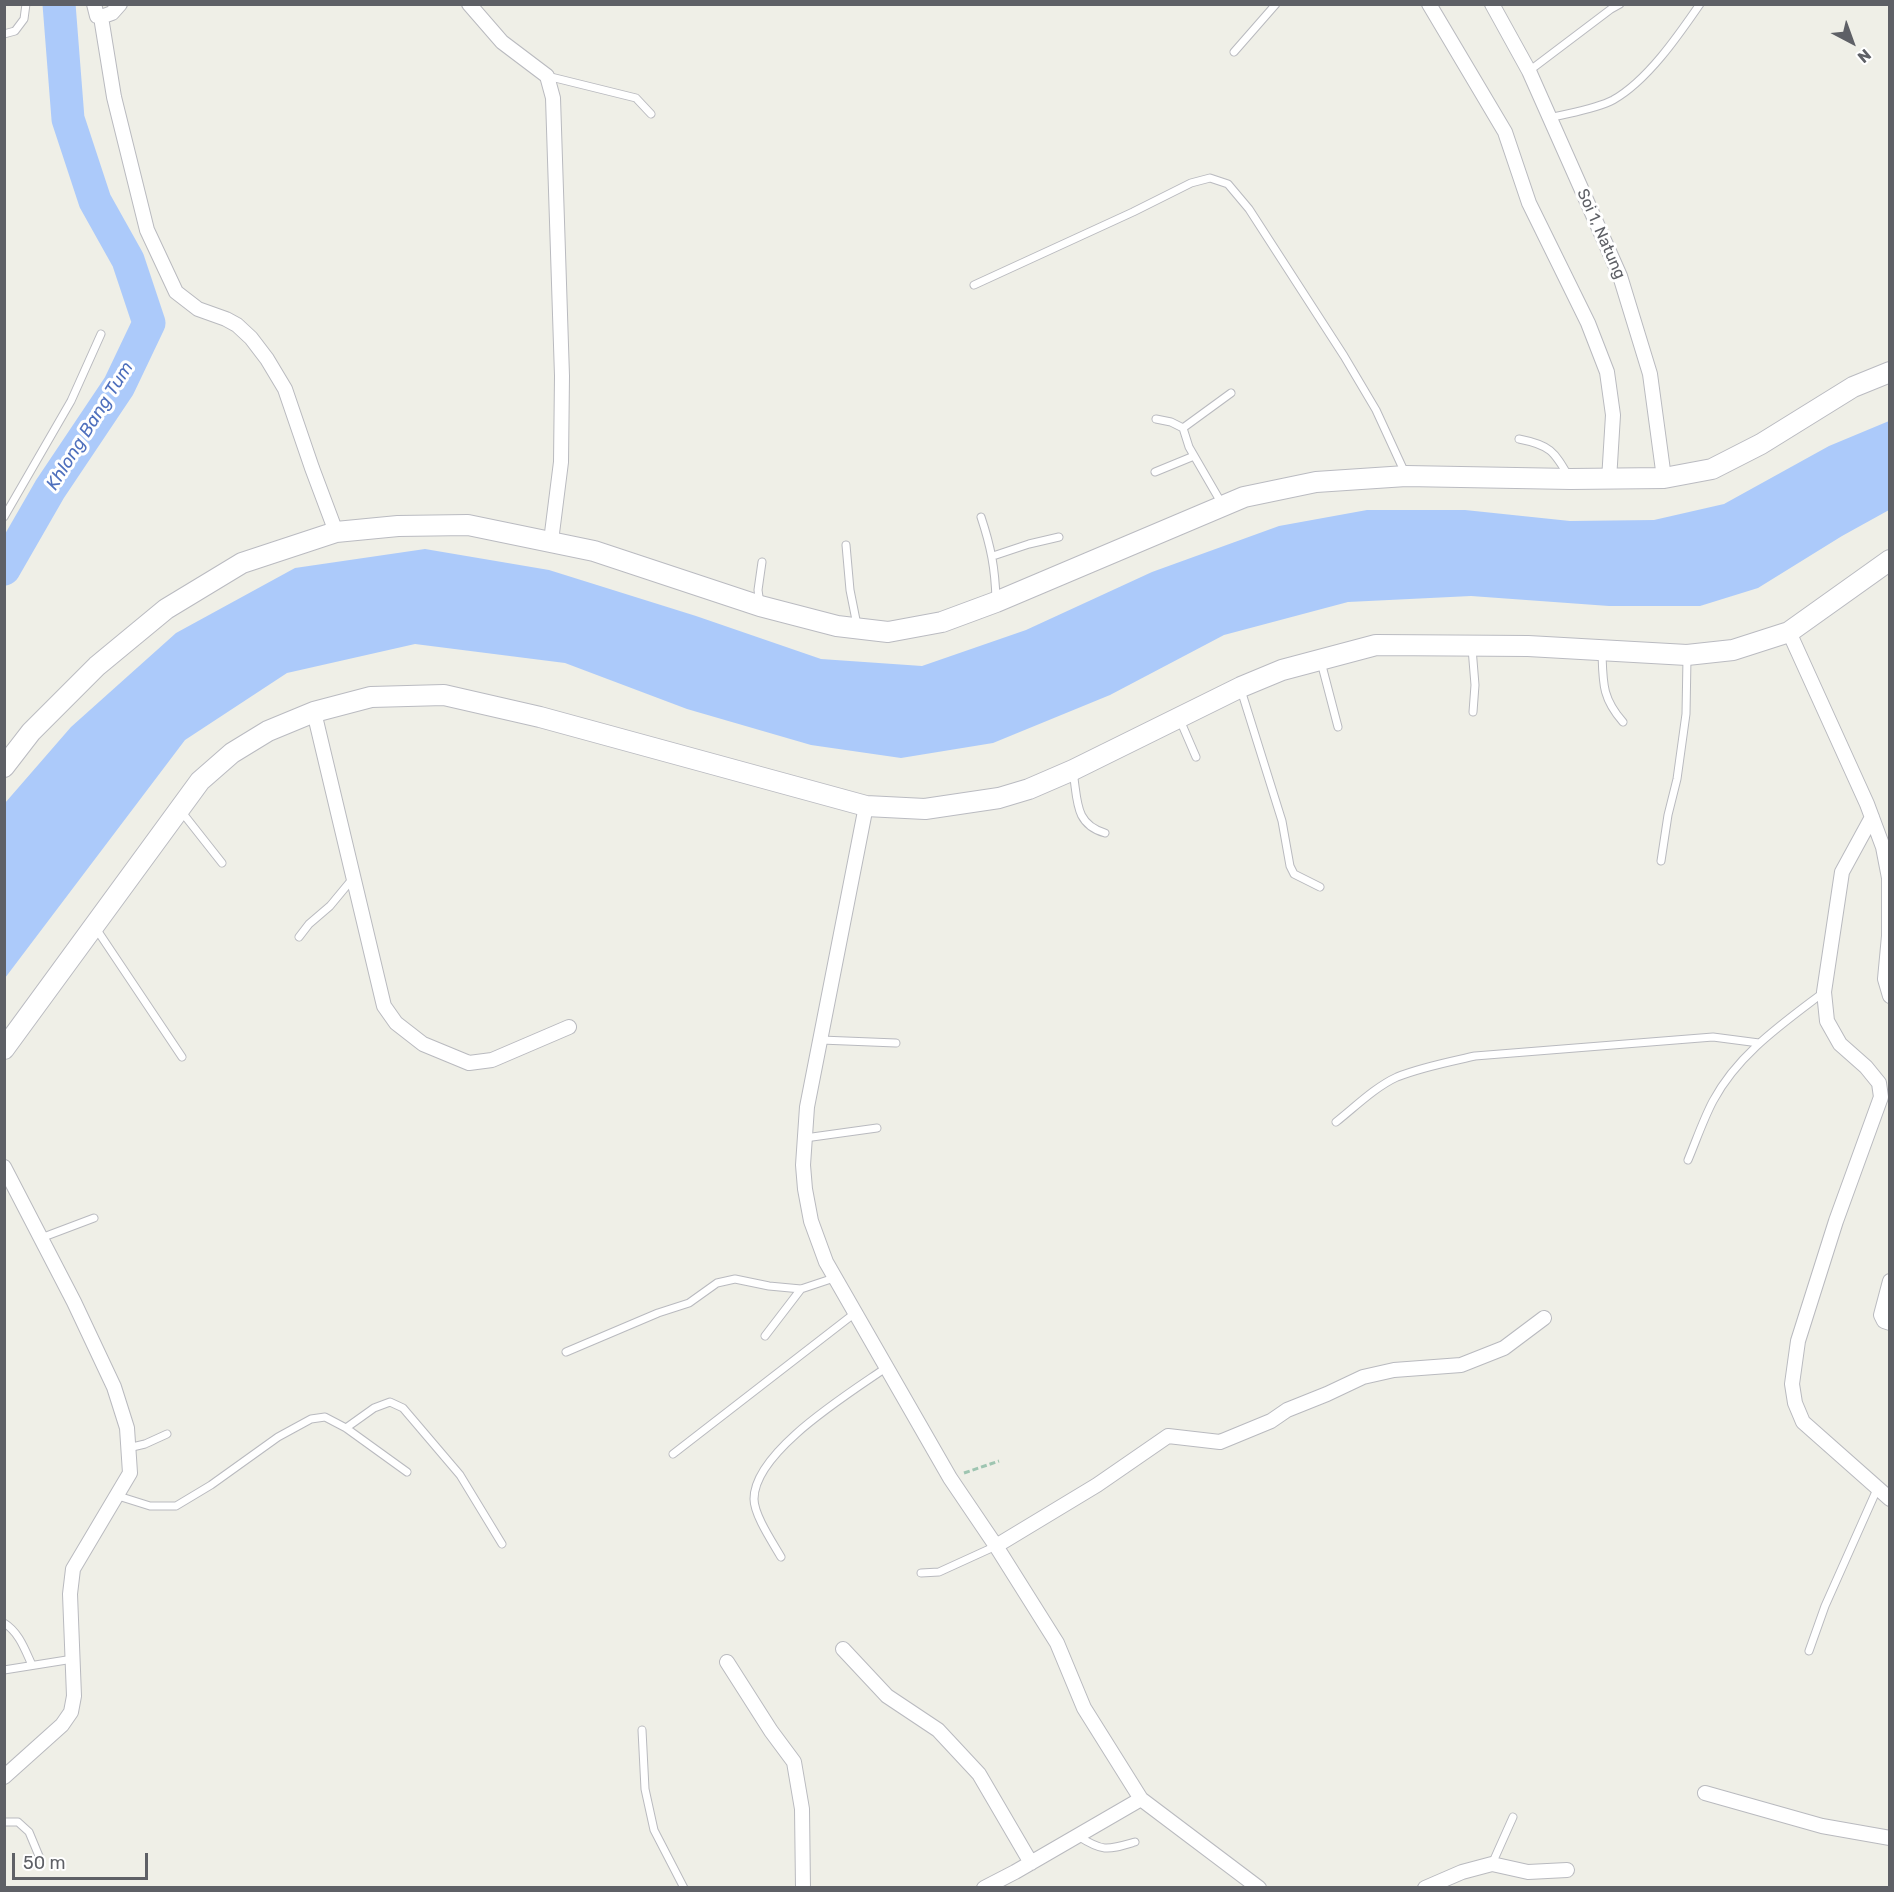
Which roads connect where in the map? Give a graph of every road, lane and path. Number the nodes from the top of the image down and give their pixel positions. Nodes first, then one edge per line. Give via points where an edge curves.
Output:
1 (26, 4) edge
2 (94, 4) edge
3 (120, 4) edge
4 (469, 4) edge
5 (1276, 4) edge
6 (1429, 4) edge
7 (1492, 4) edge
8 (1620, 4) edge
9 (1700, 4) edge
10 (101, 17) junction
11 (4, 34) edge
12 (1234, 52) dead end
13 (1528, 71) junction
14 (547, 76) junction
15 (651, 114) dead end
16 (1550, 119) junction
17 (974, 285) dead end
18 (101, 334) dead end
19 (1890, 372) edge
20 (1232, 393) dead end
21 (1156, 419) dead end
22 (1183, 428) junction
23 (1520, 439) dead end
24 (1194, 456) junction
25 (1155, 472) dead end
26 (1406, 476) junction
27 (1664, 478) junction
28 (1571, 479) junction
29 (1610, 480) junction
30 (1224, 506) junction
31 (4, 517) edge
32 (981, 517) dead end
33 (336, 532) junction
34 (1059, 537) dead end
35 (551, 541) junction
36 (846, 545) dead end
37 (993, 556) junction
38 (1890, 560) edge
39 (762, 562) dead end
40 (996, 602) junction
41 (760, 606) junction
42 (857, 628) junction
43 (1789, 632) junction
44 (1472, 645) junction
45 (1601, 650) junction
46 (1687, 655) junction
47 (1320, 660) junction
48 (1241, 687) junction
49 (314, 712) junction
50 (1473, 712) dead end
51 (1179, 717) junction
52 (1623, 722) dead end
53 (1338, 727) dead end
54 (1196, 757) dead end
55 (4, 767) edge
56 (1073, 770) junction
57 (866, 806) junction
58 (180, 809) junction
59 (1872, 817) junction
60 (1106, 832) dead end
61 (1661, 861) dead end
62 (222, 863) dead end
63 (354, 877) junction
64 (1320, 887) dead end
65 (94, 926) junction
66 (299, 937) dead end
67 (1824, 992) junction
68 (1890, 996) edge
69 (569, 1027) dead end
70 (821, 1040) junction
71 (896, 1043) dead end
72 (1759, 1043) junction
73 (4, 1049) edge
74 (182, 1057) dead end
75 (1336, 1122) dead end
76 (877, 1128) dead end
77 (805, 1138) junction
78 (1688, 1160) dead end
79 (4, 1167) edge
80 (94, 1218) dead end
81 (41, 1238) junction
82 (834, 1278) junction
83 (1890, 1281) edge
84 (801, 1289) junction
85 (855, 1313) junction
86 (1544, 1318) dead end
87 (1890, 1323) edge
88 (765, 1336) dead end
89 (566, 1352) dead end
90 (887, 1368) junction
91 (346, 1428) junction
92 (167, 1434) dead end
93 (128, 1448) junction
94 (673, 1454) dead end
95 (999, 1461) dead end
96 (407, 1472) dead end
97 (950, 1478) junction
98 (1878, 1487) junction
99 (115, 1495) junction
100 (1890, 1498) edge
101 (502, 1544) dead end
102 (996, 1546) junction
103 (781, 1557) dead end
104 (921, 1573) dead end
105 (4, 1623) edge
106 (843, 1649) dead end
107 (1809, 1651) dead end
108 (73, 1659) junction
109 (727, 1662) dead end
110 (32, 1665) junction
111 (4, 1670) edge
112 (642, 1730) dead end
113 (4, 1777) edge
114 (1705, 1793) dead end
115 (1141, 1799) junction
116 (1513, 1817) dead end
117 (4, 1821) edge
118 (1078, 1836) junction
119 (1890, 1838) edge
120 (1135, 1842) dead end
121 (39, 1856) dead end
122 (1030, 1863) junction
123 (1492, 1864) junction
124 (1567, 1870) dead end
125 (684, 1887) edge
126 (803, 1887) edge
127 (984, 1887) edge
128 (1259, 1887) edge
129 (1425, 1887) edge

1 - 11 lane via 24,19 15,31
2 - 10 street via 97,16
3 - 10 street
4 - 14 street via 502,42
5 - 12 lane
6 - 29 street via 1505,132 1529,203 1588,322 1607,372 1613,415
7 - 13 street, Soi 1, Natung
8 - 13 lane
9 - 16 lane via 1671,45 1637,82 1612,100
10 - 33 street via 114,97 147,230 176,292 198,309 237,325 267,359 285,389
13 - 16 street, Soi 1, Natung
14 - 15 lane via 636,98
14 - 35 street via 553,98 562,376 561,462
16 - 27 street, Soi 1, Natung via 1620,276 1650,374
17 - 26 lane via 1191,183 1210,178 1228,184 1262,228 1344,356 1376,410
18 - 31 lane via 71,401
19 - 27 street via 1853,387 1761,444 1712,469
20 - 22 lane
21 - 22 lane
22 - 24 lane
23 - 28 lane via 1539,443 1556,454
24 - 25 lane
24 - 30 lane
26 - 28 street
26 - 30 street via 1316,482
27 - 29 street
28 - 29 street
30 - 40 street
32 - 37 lane
33 - 35 street via 468,525
33 - 55 street via 242,563 166,609 97,666 31,732
34 - 37 lane
35 - 41 street via 594,551
36 - 42 lane
37 - 40 lane
38 - 43 street
39 - 41 lane
40 - 42 street via 942,622 888,632
41 - 42 street
43 - 46 street via 1733,650
43 - 59 street
44 - 45 street
44 - 47 street via 1376,645
44 - 50 lane
45 - 46 street
45 - 52 lane via 1604,690 1611,708
46 - 61 lane via 1686,714
47 - 48 street
47 - 53 lane
48 - 51 street
48 - 64 lane via 1282,821 1290,866 1294,874
49 - 57 street via 371,697 444,694
49 - 58 street via 268,731 232,753 200,781
49 - 63 street
51 - 54 lane
51 - 56 street
56 - 57 street via 1029,789 981,801 925,809
56 - 60 lane via 1082,819 1090,827
57 - 70 street
58 - 62 lane
58 - 65 street
59 - 67 street via 1842,872
59 - 68 street via 1889,878 1885,979
63 - 66 lane
63 - 69 street via 384,1006 396,1023 423,1044 469,1063 492,1060
65 - 73 street
65 - 74 lane
67 - 72 lane
67 - 98 street via 1827,1021 1840,1044 1879,1083 1881,1097 1798,1341 1792,1384 1803,1422
70 - 71 lane
70 - 77 street via 807,1107
72 - 75 lane via 1713,1037 1475,1056 1396,1078
72 - 78 lane via 1738,1064 1713,1100
76 - 77 lane
77 - 82 street via 803,1173 811,1221
79 - 81 street
80 - 81 lane
81 - 93 street via 114,1387 127,1428
82 - 84 lane
82 - 85 street
83 - 87 street via 1881,1315
84 - 88 lane
84 - 89 lane via 735,1279 717,1283 689,1303
85 - 90 street
85 - 94 lane
86 - 102 street via 1504,1348 1461,1365 1394,1370 1363,1377 1220,1442 1168,1436 1097,1485
90 - 97 street
90 - 103 lane via 813,1419 773,1457 758,1479 754,1501
91 - 96 lane
91 - 99 lane via 325,1417 310,1419 176,1506 150,1506
91 - 101 lane via 390,1402 403,1408 460,1475
92 - 93 lane
93 - 99 street via 130,1473
95 - 97 path
97 - 102 street
98 - 100 street
98 - 107 lane
99 - 108 street via 73,1569
102 - 104 lane via 939,1572
102 - 115 street via 1057,1643 1084,1708
105 - 110 lane via 21,1641
106 - 122 street via 887,1696 938,1730 979,1774
108 - 110 lane
108 - 113 street via 71,1712 62,1725
109 - 126 street via 794,1762 802,1809
110 - 111 lane
112 - 125 lane via 645,1789 654,1830
114 - 119 street via 1822,1826
115 - 118 street
115 - 128 street
116 - 123 lane
117 - 121 lane via 18,1822 29,1832
118 - 120 lane via 1094,1847 1111,1849
118 - 122 street
122 - 127 street
123 - 124 street via 1528,1872
123 - 129 street

